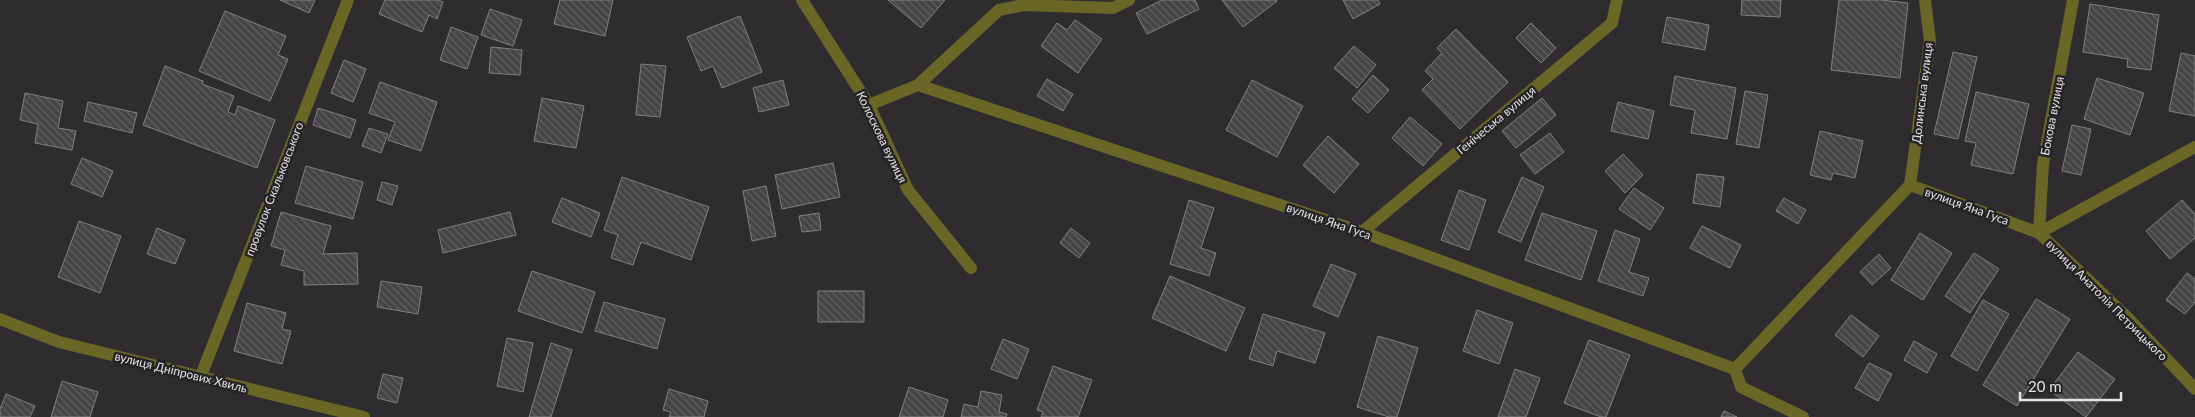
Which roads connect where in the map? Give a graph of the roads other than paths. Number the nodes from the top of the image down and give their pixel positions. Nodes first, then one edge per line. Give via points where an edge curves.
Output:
1 (348, 0) edge
2 (802, 0) edge
3 (1129, 0) edge
4 (1617, 0) edge
5 (1925, 0) edge
6 (2074, 0) edge
7 (918, 86) junction
8 (869, 104) junction
9 (2195, 147) edge
10 (1910, 185) junction
11 (1362, 232) junction
12 (2039, 233) junction
13 (971, 268) dead end
14 (0, 320) edge
15 (1735, 369) junction
16 (200, 378) junction
17 (2195, 389) edge
18 (364, 417) edge
19 (1803, 417) edge

1 - 16 street, провулок Скальковського
2 - 8 street, Колоскова вулиця
3 - 7 street via 1113,8 1024,5 999,10
4 - 11 street, Генічеська вулиця via 1612,23
5 - 10 street, Долинська вулиця via 1930,41
6 - 12 street, Бокова вулиця via 2043,164
7 - 8 street
7 - 11 street, вулиця Яна Гуса
8 - 13 street, Колоскова вулиця via 908,190
9 - 12 street
10 - 12 street, вулиця Яна Гуса
10 - 15 street, вулиця Яна Гуса
11 - 15 street, вулиця Яна Гуса
12 - 17 street, вулиця Анатолія Петрицького via 2127,317
14 - 16 street, вулиця Дніпрових Хвиль via 59,342
15 - 19 street via 1741,387
16 - 18 street, вулиця Дніпрових Хвиль

